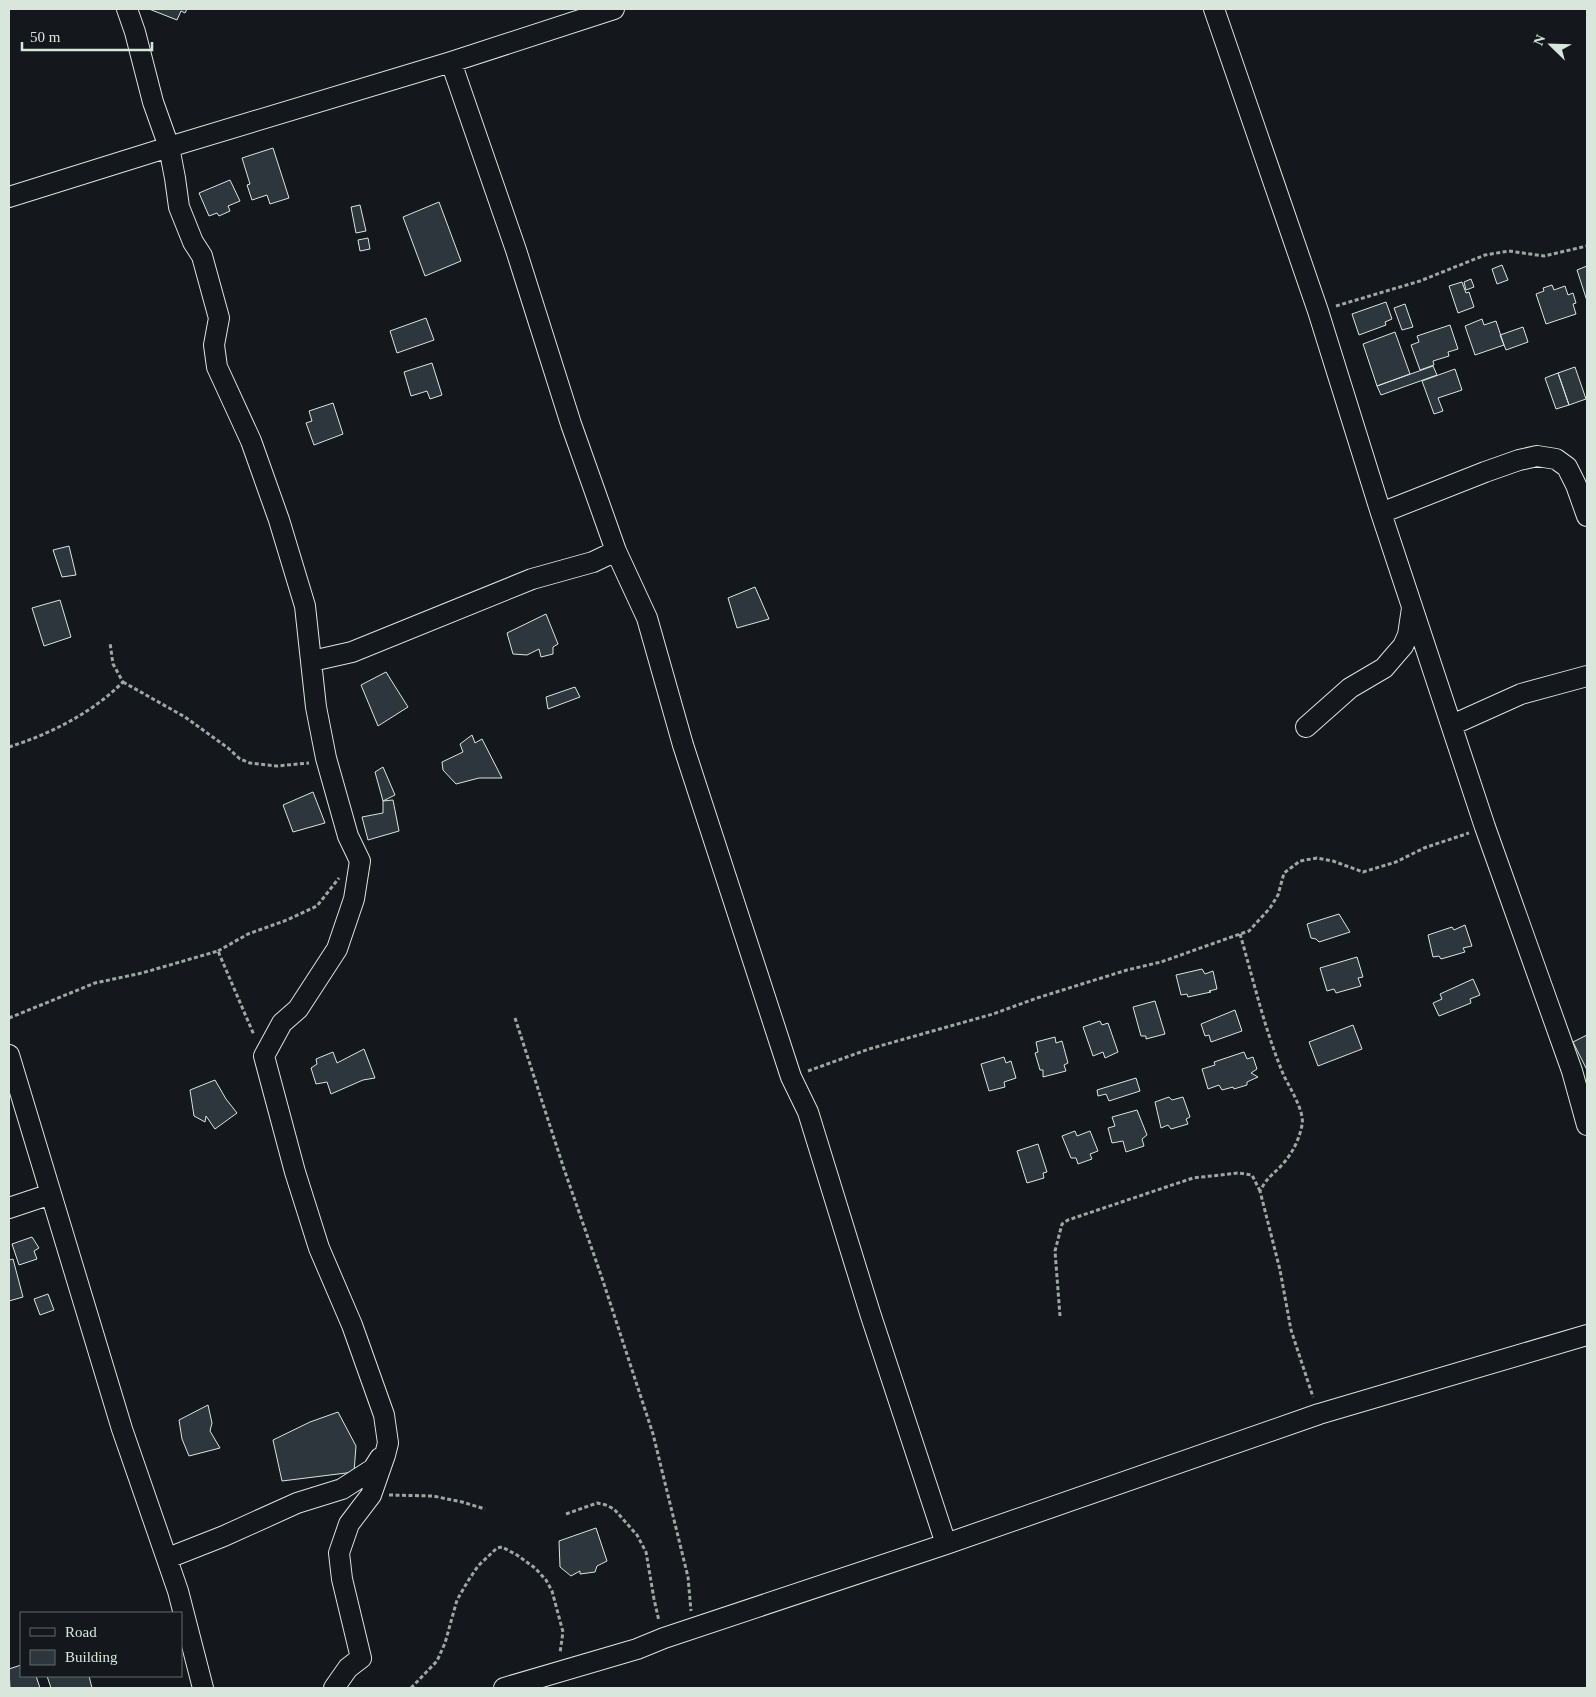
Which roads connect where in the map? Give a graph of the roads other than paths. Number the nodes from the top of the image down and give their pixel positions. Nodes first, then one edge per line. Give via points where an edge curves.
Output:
1 (127, 9) edge
2 (614, 9) edge
3 (1215, 9) edge
4 (452, 62) junction
5 (169, 147) junction
6 (9, 197) edge
7 (1381, 512) junction
8 (1587, 516) edge
9 (616, 551) junction
10 (1412, 603) junction
11 (312, 661) junction
12 (1587, 676) edge
13 (1452, 725) junction
14 (1306, 728) dead end
15 (9, 1054) edge
16 (1587, 1125) edge
17 (51, 1194) junction
18 (9, 1208) edge
19 (1587, 1335) edge
20 (388, 1443) junction
21 (342, 1489) junction
22 (349, 1524) junction
23 (946, 1544) junction
24 (168, 1558) junction
25 (203, 1688) edge
26 (334, 1688) edge
27 (504, 1688) edge

1 - 5 street
2 - 4 street
3 - 7 street via 1318,311
4 - 5 street
4 - 9 street
5 - 6 street
5 - 11 street via 179,207 202,256 219,318 214,345 216,368 251,441 280,520 305,606
7 - 8 street via 1484,472 1537,456 1556,459 1567,466
7 - 10 street
9 - 11 street via 593,562 532,579 360,649
9 - 23 street via 647,618 683,745 791,1077 808,1112
10 - 13 street
10 - 14 street via 1403,646 1378,672 1350,688
11 - 20 street via 316,707 326,758 348,836 360,861 354,899 337,949 298,1009 282,1023 264,1056 294,1172 319,1248 365,1358 384,1415
12 - 13 street via 1522,694
13 - 16 street via 1572,1071
15 - 17 street
17 - 18 street
17 - 24 street via 122,1429
19 - 23 street via 1319,1414
20 - 21 street via 373,1469
20 - 22 street via 371,1495
21 - 22 street
21 - 24 street
22 - 26 street via 339,1553 361,1658 348,1668
23 - 27 street via 637,1649
24 - 25 street

